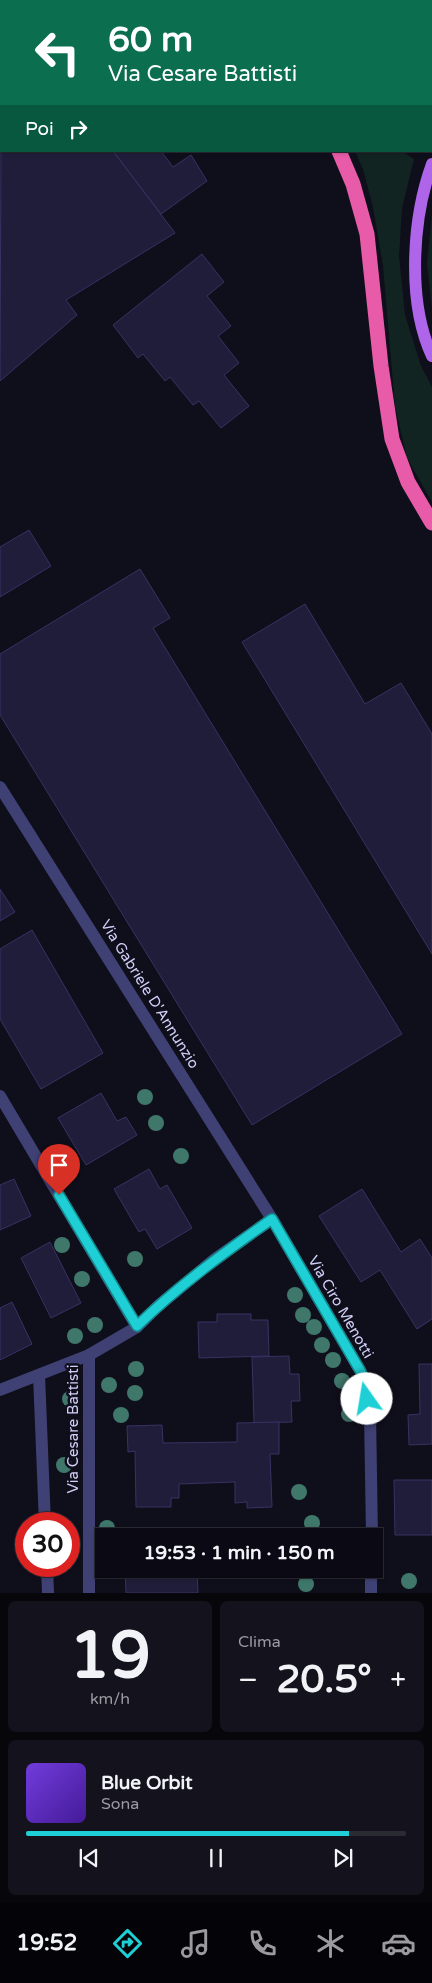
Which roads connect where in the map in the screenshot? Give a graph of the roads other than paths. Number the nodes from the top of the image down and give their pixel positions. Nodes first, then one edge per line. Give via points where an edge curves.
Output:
1 (339, 152) edge
2 (432, 164) edge
3 (431, 354) edge
4 (432, 522) edge
5 (0, 787) edge
6 (0, 1096) edge
7 (272, 1219) junction
8 (137, 1326) junction
9 (89, 1356) junction
10 (39, 1375) junction
11 (0, 1390) edge
12 (45, 1512) edge
13 (372, 1528) edge
14 (47, 1577) edge
15 (371, 1578) edge
16 (48, 1593) edge
17 (90, 1593) edge
18 (371, 1593) edge

1 - 4 highway via 354,184 367,234 392,439 408,482
2 - 3 main road via 416,231 414,278 420,317
5 - 7 street, Via Gabriele D'Annunzio
6 - 8 street
7 - 8 street, Via Cesare Battisti via 208,1265
7 - 13 street, Via Ciro Menotti via 361,1372 370,1412
8 - 9 street, Via Cesare Battisti
9 - 10 street, Via Cesare Battisti
9 - 17 street, Via Cesare Battisti
10 - 11 street, Via Cesare Battisti
10 - 12 street, Via Cesare Battisti
14 - 16 street
15 - 18 street

